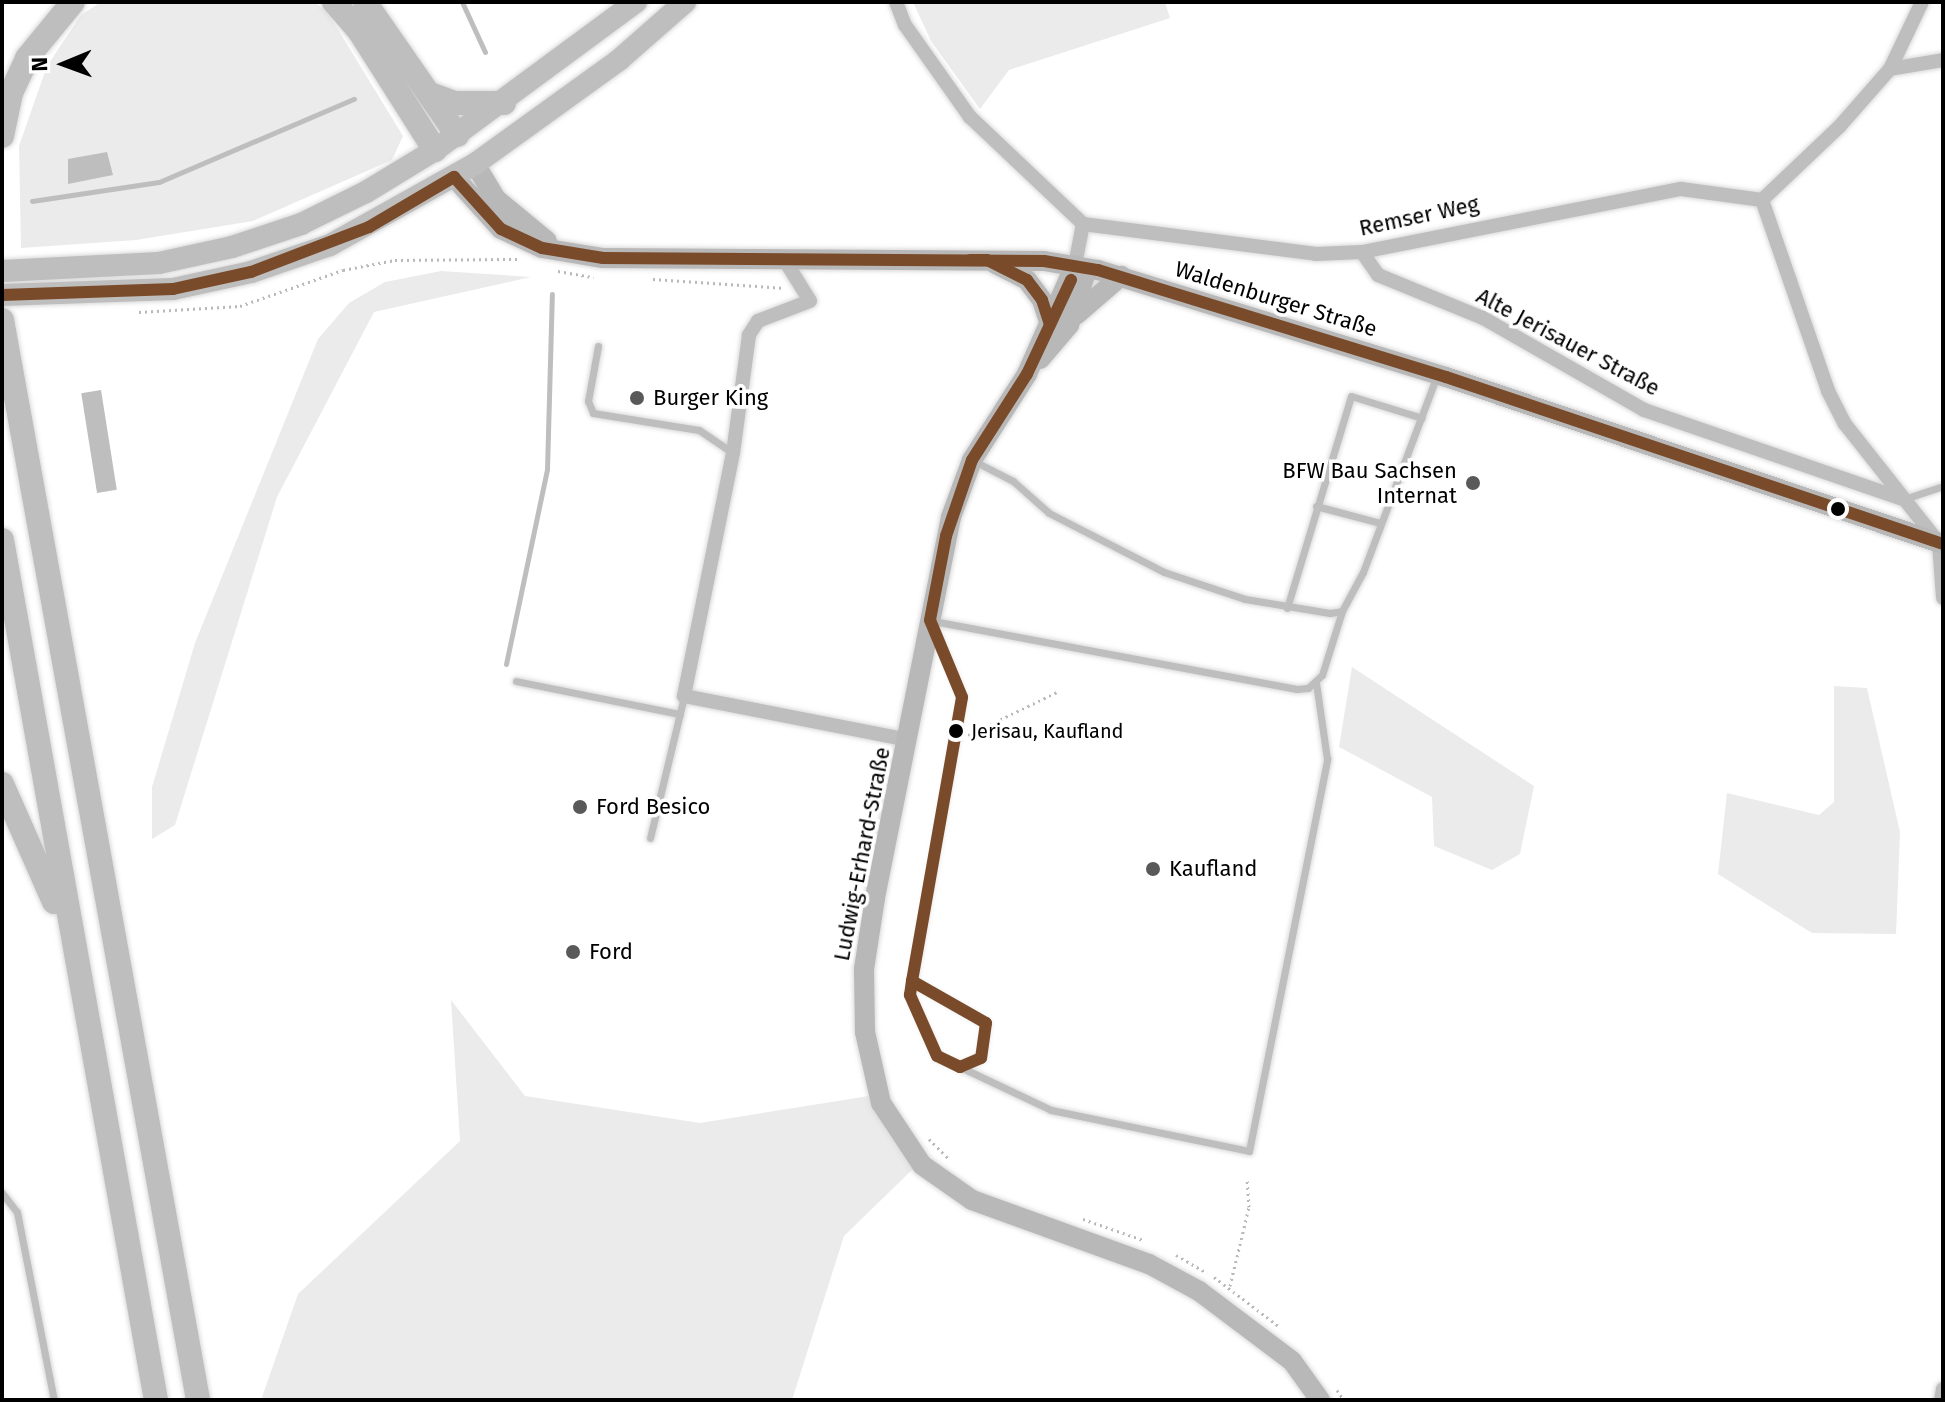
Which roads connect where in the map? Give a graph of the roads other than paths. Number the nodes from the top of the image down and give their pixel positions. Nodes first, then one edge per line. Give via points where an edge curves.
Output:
1 (73, 2) edge
2 (334, 2) edge
3 (365, 2) edge
4 (636, 2) edge
5 (685, 2) edge
6 (896, 2) edge
7 (1922, 2) edge
8 (1943, 60) edge
9 (1890, 69) junction
10 (430, 94) junction
11 (504, 103) junction
12 (457, 135) junction
13 (2, 136) edge
14 (435, 150) junction
15 (475, 164) junction
16 (454, 177) junction
17 (1762, 200) junction
18 (1083, 224) junction
19 (568, 252) junction
20 (1362, 252) junction
21 (784, 259) junction
22 (987, 260) junction
23 (1081, 266) junction
24 (2, 271) edge
25 (1121, 276) junction
26 (2, 295) edge
27 (2, 320) edge
28 (1059, 325) junction
29 (598, 346) dead end
30 (1437, 374) junction
31 (1422, 418) junction
32 (733, 453) junction
33 (972, 460) junction
34 (1943, 486) edge
35 (1902, 499) junction
36 (1316, 506) junction
37 (1380, 523) junction
38 (2, 540) edge
39 (1941, 543) edge
40 (1943, 598) edge
41 (1287, 608) junction
42 (1342, 611) junction
43 (930, 620) junction
44 (516, 681) dead end
45 (1316, 683) junction
46 (684, 696) junction
47 (680, 714) junction
48 (908, 740) junction
49 (2, 784) edge
50 (650, 838) dead end
51 (74, 953) junction
52 (912, 981) junction
53 (960, 1067) junction
54 (2, 1193) edge
55 (1943, 1389) edge
56 (54, 1400) edge
57 (156, 1400) edge
58 (198, 1400) edge
59 (1320, 1400) edge
60 (1941, 1400) edge

1 - 13 highway via 27,58 11,93
2 - 14 highway via 360,32
3 - 10 highway
4 - 11 main road
5 - 15 main road via 619,60
6 - 18 street via 905,25 970,117
7 - 9 street
8 - 9 street
9 - 17 street via 1839,127
10 - 11 highway via 455,103
10 - 12 highway
11 - 12 main road
12 - 14 main road
12 - 15 main road
14 - 16 main road
14 - 24 main road via 334,209 267,236 159,263
15 - 16 main road
15 - 19 street, Waldenburger Straße via 511,214
16 - 19 street, Waldenburger Straße via 501,229 542,248
16 - 26 main road via 369,227 251,272 173,289
17 - 20 street, Remser Weg via 1681,189
17 - 35 street via 1828,391 1845,424
18 - 20 street, Remser Weg via 1316,254
18 - 23 street
19 - 21 street, Waldenburger Straße via 626,259
20 - 35 street, Alte Jerisauer Straße via 1378,275 1483,318 1644,410
21 - 22 street, Waldenburger Straße
21 - 32 street via 810,301 758,321 749,335
22 - 23 street, Waldenburger Straße
22 - 28 street via 1027,280
23 - 25 street, Waldenburger Straße
23 - 28 street, Ludwig-Erhard-Straße
25 - 28 street
25 - 30 street, Waldenburger Straße
27 - 58 highway
28 - 33 street, Ludwig-Erhard-Straße
29 - 32 lane via 588,401 593,413 699,430
30 - 31 lane
30 - 39 street, Waldenburger Straße
31 - 36 lane via 1351,396
31 - 37 lane
32 - 46 street
33 - 41 lane via 1013,481 1049,513 1164,572
33 - 43 street, Ludwig-Erhard-Straße via 951,517
34 - 35 lane
35 - 39 street
36 - 37 lane
36 - 41 lane
37 - 42 lane
38 - 51 highway
39 - 40 street
41 - 42 lane
42 - 45 lane
43 - 45 lane via 1297,689
43 - 48 street, Ludwig-Erhard-Straße
43 - 52 lane via 962,697
44 - 47 lane
45 - 53 lane via 1327,759 1249,1151 1051,1110
46 - 47 lane
46 - 48 street, Ludwig-Erhard-Straße
47 - 50 lane
48 - 59 street, Ludwig-Erhard-Straße via 864,969 865,1032 881,1103 922,1165 972,1200 1149,1264 1199,1291 1292,1361
49 - 51 highway
51 - 57 highway
52 - 53 lane via 910,995 937,1056
52 - 53 lane via 986,1023 981,1058
54 - 56 lane via 17,1212
55 - 60 street

